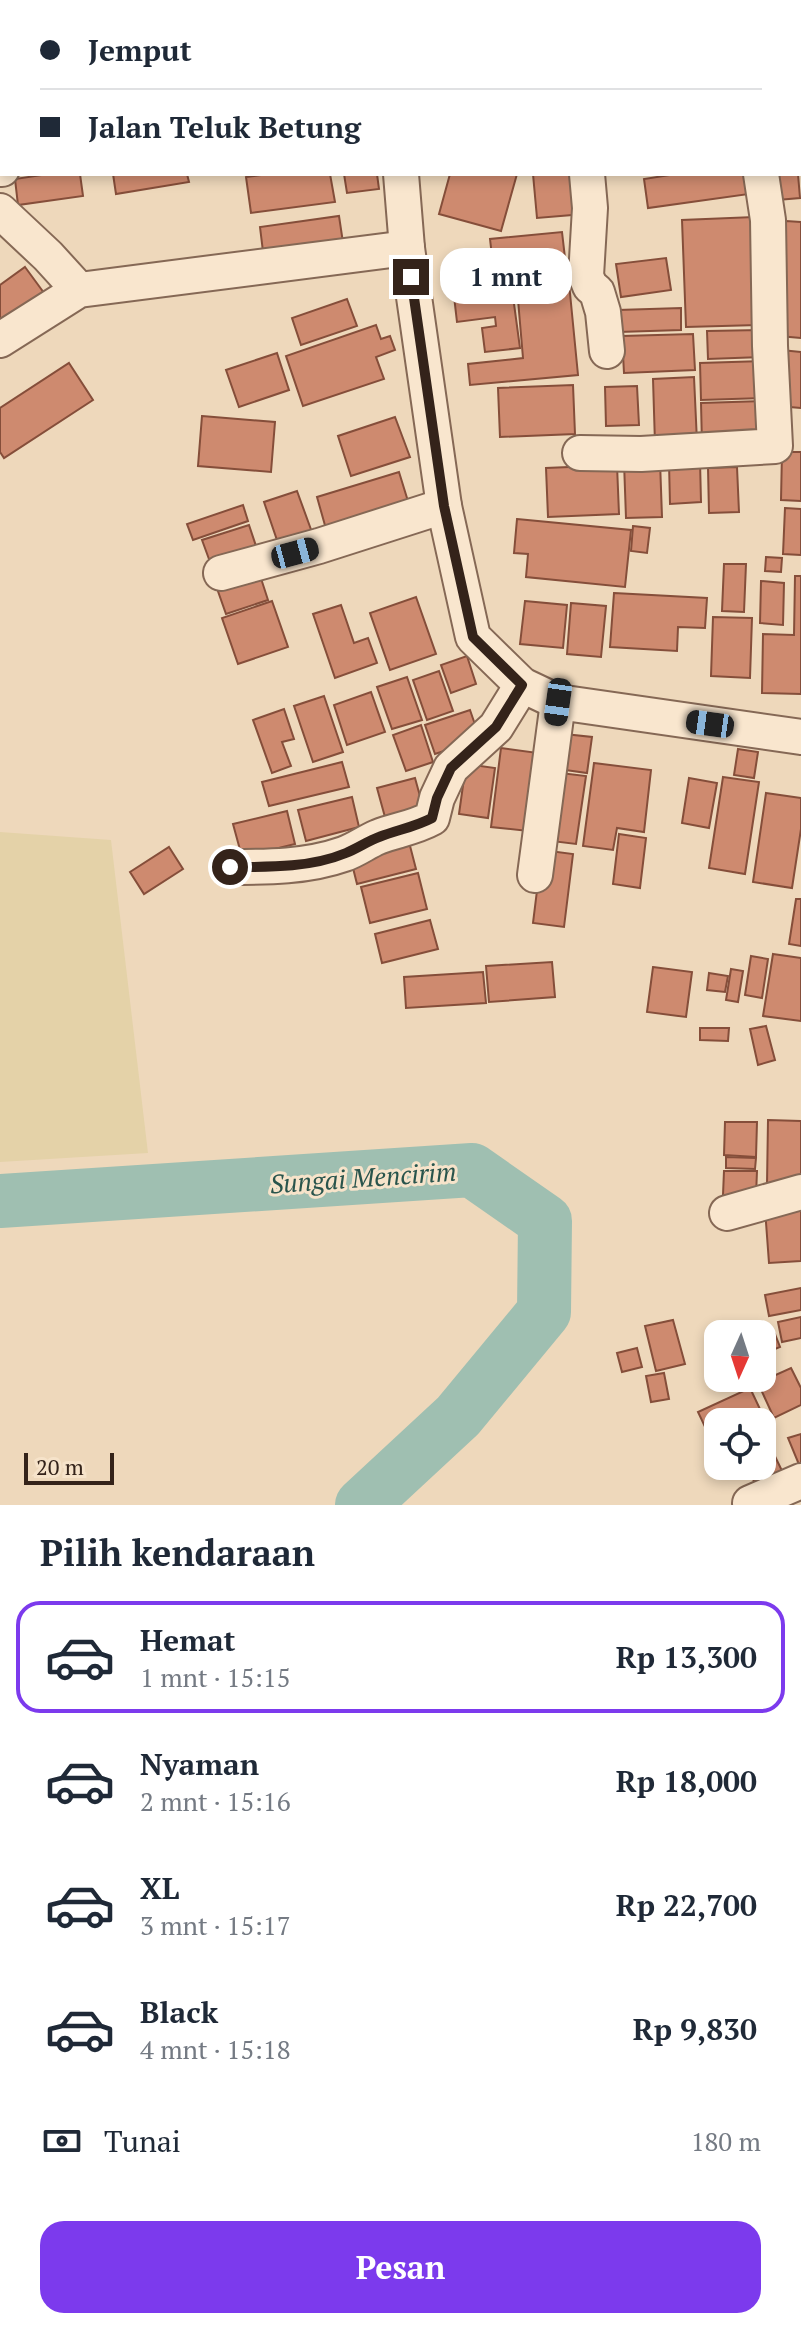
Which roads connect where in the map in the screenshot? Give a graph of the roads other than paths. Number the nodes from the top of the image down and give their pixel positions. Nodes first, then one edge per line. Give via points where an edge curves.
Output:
1 (401, 176) edge
2 (587, 176) edge
3 (761, 176) edge
4 (0, 211) edge
5 (407, 248) junction
6 (79, 290) junction
7 (0, 340) edge
8 (785, 347) edge
9 (607, 351) dead end
10 (580, 453) dead end
11 (444, 506) junction
12 (221, 573) dead end
13 (522, 685) junction
14 (558, 702) junction
15 (801, 737) edge
16 (230, 867) dead end
17 (535, 875) dead end
18 (801, 1192) edge
19 (727, 1213) dead end
20 (801, 1481) edge
21 (750, 1503) dead end

1 - 5 street
2 - 9 street via 586,276 600,302
3 - 8 street
4 - 6 street
5 - 6 street
5 - 11 street
6 - 7 street
8 - 10 street via 775,446
11 - 12 street
11 - 13 street via 473,637
13 - 14 street
13 - 16 street via 496,727 451,768 432,818 345,854 274,867
14 - 15 street
14 - 17 street
18 - 19 street
20 - 21 street

